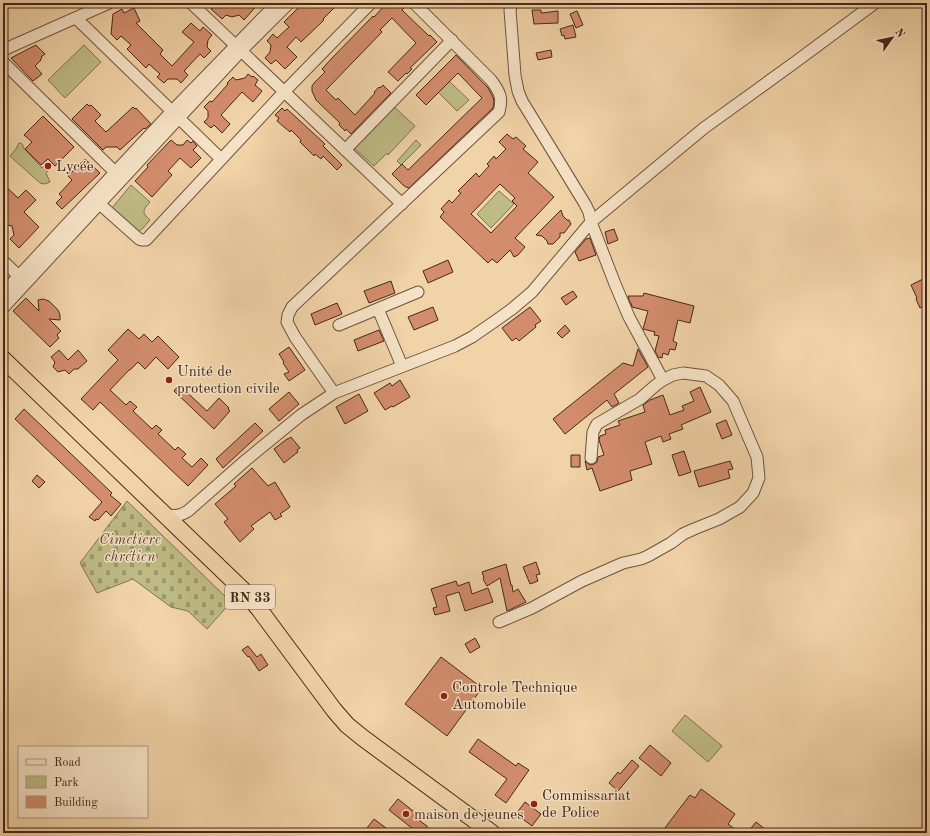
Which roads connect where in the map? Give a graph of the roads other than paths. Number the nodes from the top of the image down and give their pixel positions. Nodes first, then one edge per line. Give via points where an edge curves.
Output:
1 (109, 3) edge
2 (277, 3) edge
3 (289, 3) edge
4 (371, 3) edge
5 (414, 3) edge
6 (875, 3) edge
7 (197, 5) edge
8 (509, 5) edge
9 (76, 18) junction
10 (452, 40) junction
11 (238, 48) junction
12 (3, 50) edge
13 (3, 62) edge
14 (284, 92) junction
15 (176, 114) junction
16 (345, 150) junction
17 (222, 158) junction
18 (119, 176) junction
19 (95, 201) junction
20 (402, 204) junction
21 (591, 222) junction
22 (3, 261) edge
23 (22, 279) junction
24 (418, 292) dead end
25 (3, 293) edge
26 (3, 308) edge
27 (378, 308) junction
28 (339, 325) dead end
29 (3, 359) edge
30 (402, 366) junction
31 (3, 372) edge
32 (663, 380) junction
33 (334, 393) junction
34 (591, 458) dead end
35 (188, 511) junction
36 (167, 515) junction
37 (187, 536) junction
38 (499, 622) dead end
39 (480, 833) edge
40 (492, 833) edge

1 - 9 street
2 - 11 street
3 - 11 street
4 - 14 street
5 - 10 street
6 - 21 street via 704,128
7 - 11 street
8 - 21 street via 518,91 585,204
9 - 12 street
9 - 15 street
10 - 16 street
10 - 20 street via 499,91 502,103 500,112
11 - 14 street
11 - 15 street
13 - 18 street
14 - 16 street
14 - 17 street
15 - 17 street
15 - 18 street
16 - 20 street
17 - 19 street via 146,240 139,239
18 - 19 street
19 - 23 street
20 - 33 street via 292,307 288,315 287,322 291,330
21 - 30 street via 532,292 512,309 455,346
21 - 32 street via 629,317
22 - 23 street
23 - 25 street
23 - 26 street
24 - 27 street
27 - 28 street
27 - 30 street
29 - 36 highway, RN 33
30 - 33 street
31 - 39 highway, RN 33 via 241,600 341,731 360,748
32 - 34 street via 640,399 597,424 593,432
32 - 38 street via 683,372 706,376 719,385 733,401 757,457 759,478 753,493 740,507 688,532 648,556 623,563 582,581 532,608
33 - 35 street via 301,415
35 - 36 street via 182,515
35 - 37 street via 183,524
36 - 37 highway, RN 33
37 - 40 highway, RN 33 via 246,593 347,725

